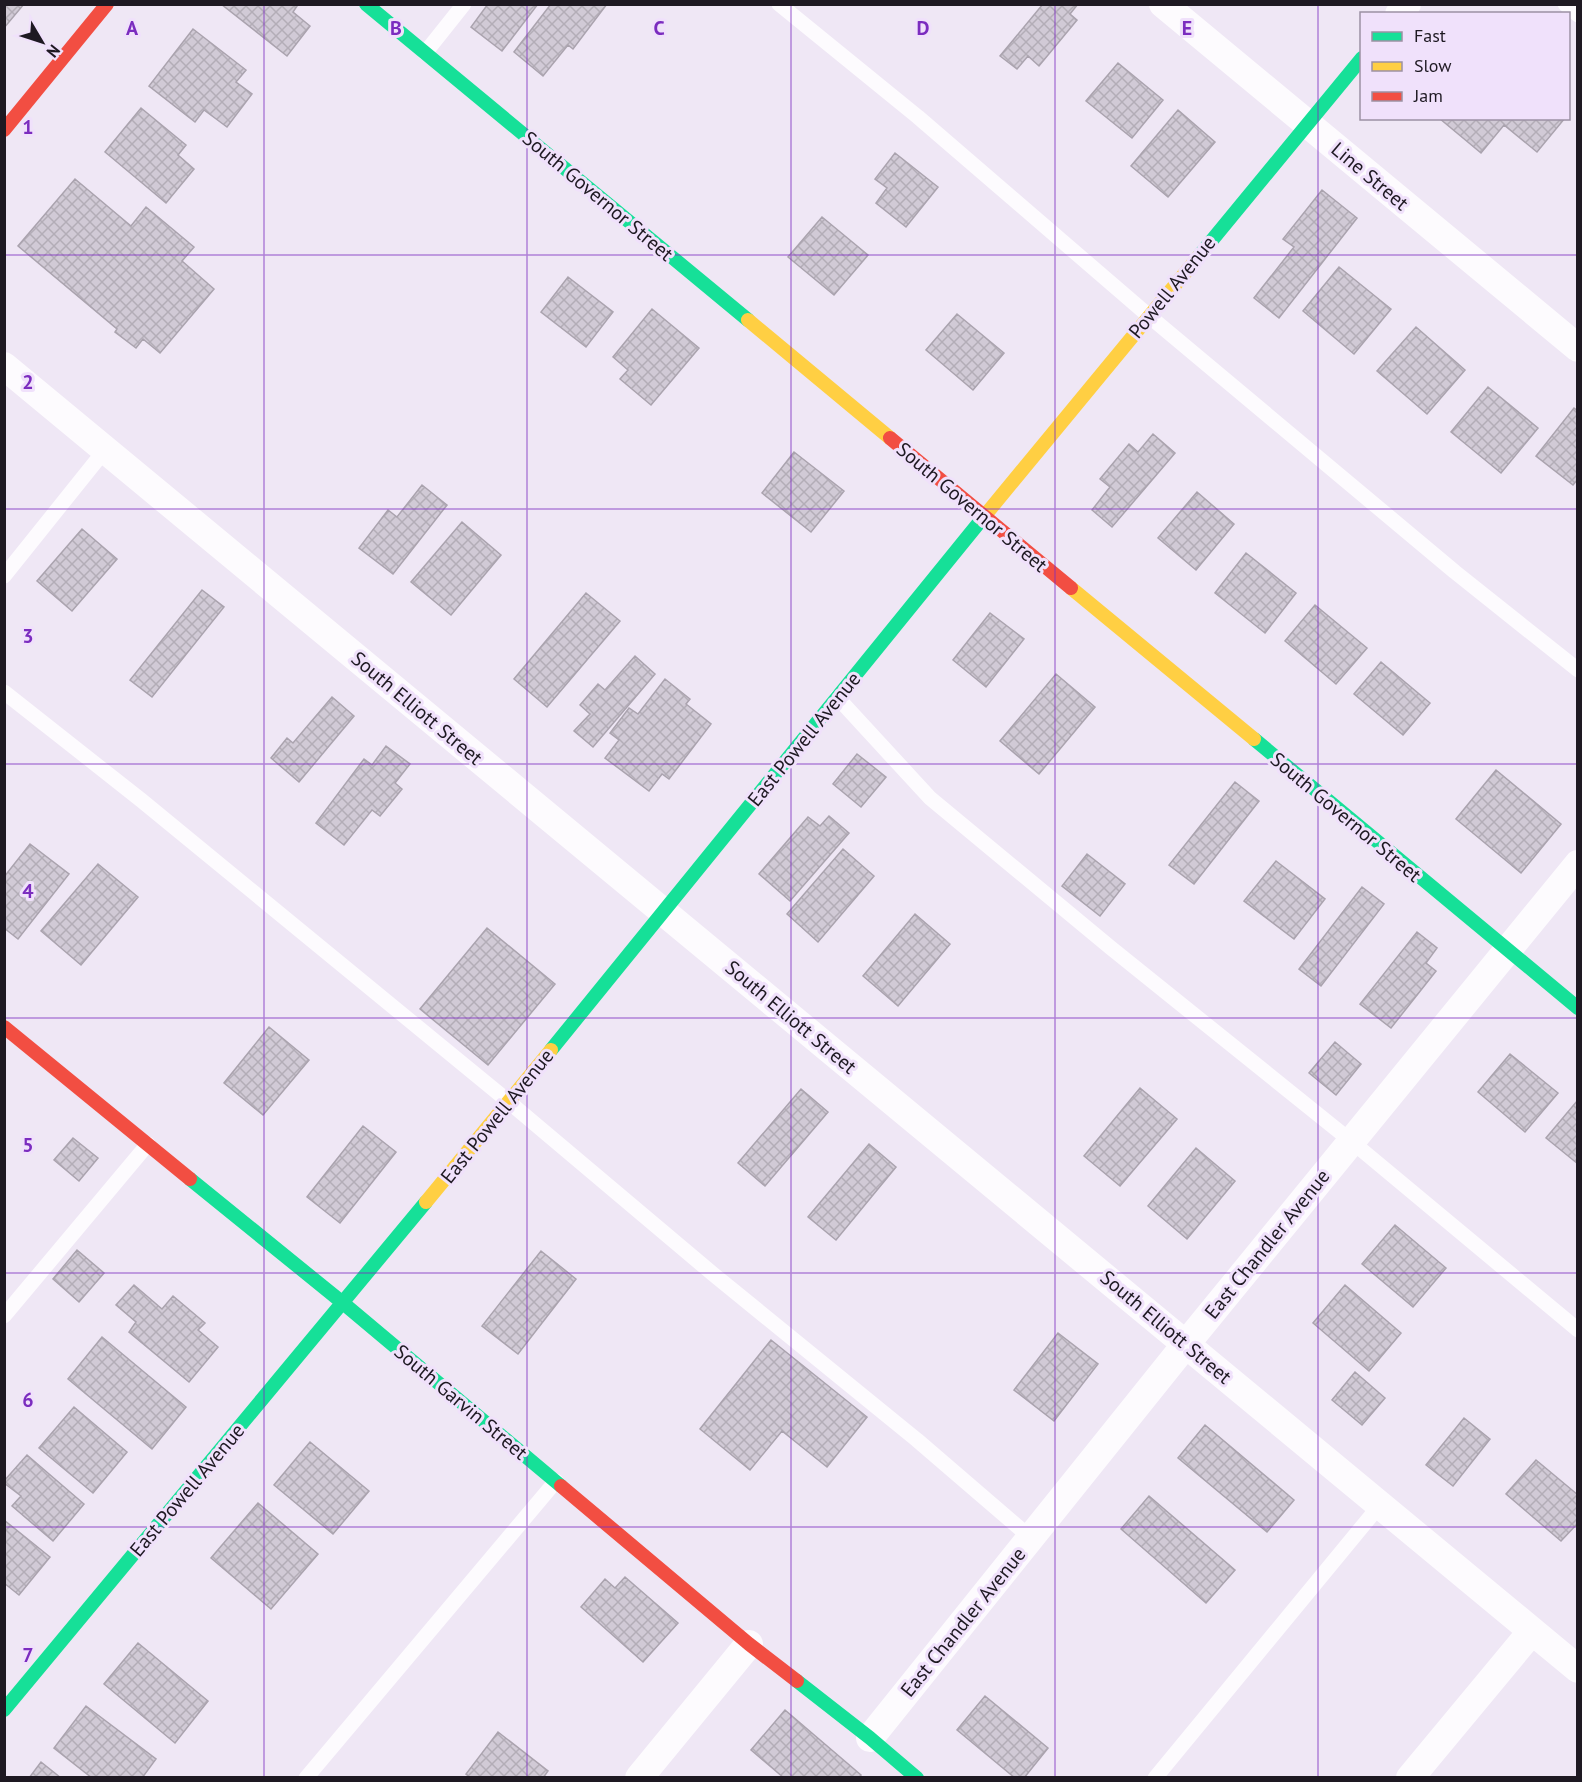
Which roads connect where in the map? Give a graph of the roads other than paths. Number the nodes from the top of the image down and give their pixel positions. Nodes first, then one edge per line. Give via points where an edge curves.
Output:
1 (107, 4) edge
2 (366, 4) edge
3 (464, 4) edge
4 (779, 4) edge
5 (1162, 4) edge
6 (1565, 4) edge
7 (1578, 15) edge
8 (425, 53) junction
9 (1360, 60) edge
10 (1307, 123) junction
11 (4, 130) edge
12 (1149, 316) junction
13 (1578, 348) edge
14 (4, 366) edge
15 (105, 450) junction
16 (984, 517) junction
17 (4, 576) edge
18 (1578, 670) edge
19 (4, 692) edge
20 (837, 698) junction
21 (1578, 864) edge
22 (664, 912) junction
23 (1507, 950) junction
24 (1578, 1008) edge
25 (4, 1027) edge
26 (509, 1102) junction
27 (1351, 1141) junction
28 (148, 1144) junction
29 (343, 1303) junction
30 (4, 1316) edge
31 (1578, 1330) edge
32 (1186, 1344) junction
33 (556, 1481) junction
34 (1380, 1505) junction
35 (1031, 1538) junction
36 (1532, 1631) junction
37 (749, 1644) junction
38 (1578, 1669) edge
39 (4, 1710) edge
40 (870, 1738) junction
41 (306, 1778) edge
42 (639, 1778) edge
43 (916, 1778) edge
44 (1155, 1778) edge
45 (1410, 1778) edge

1 - 11 street
2 - 8 street, South Governor Street
3 - 8 lane
4 - 12 lane via 918,117
5 - 10 street, Line Street
6 - 7 lane
8 - 16 street, South Governor Street
9 - 10 street, Powell Avenue
10 - 12 street, Powell Avenue
10 - 13 street, Line Street
12 - 16 street, Powell Avenue
12 - 18 lane
14 - 15 street, South Elliott Street
15 - 17 lane
15 - 22 street, South Elliott Street
16 - 20 street, East Powell Avenue
16 - 23 street, South Governor Street
19 - 26 lane
20 - 22 street, East Powell Avenue
20 - 27 lane via 930,798
21 - 23 street, East Chandler Avenue
22 - 26 street, East Powell Avenue
22 - 32 street, South Elliott Street
23 - 24 street, South Governor Street
23 - 27 street, East Chandler Avenue
25 - 28 street, South Garvin Street
26 - 29 street, East Powell Avenue
26 - 35 lane
27 - 31 lane
27 - 32 street, East Chandler Avenue
28 - 29 street, South Garvin Street
28 - 30 lane
29 - 33 street, South Garvin Street
29 - 39 street, East Powell Avenue
32 - 34 street, South Elliott Street
32 - 35 street, East Chandler Avenue
33 - 37 street, South Garvin Street
33 - 41 lane
34 - 36 street, South Elliott Street
34 - 44 lane
35 - 40 street, East Chandler Avenue
36 - 38 street, South Elliott Street
36 - 45 street
37 - 40 street, South Garvin Street
37 - 42 street
40 - 43 street, South Garvin Street

